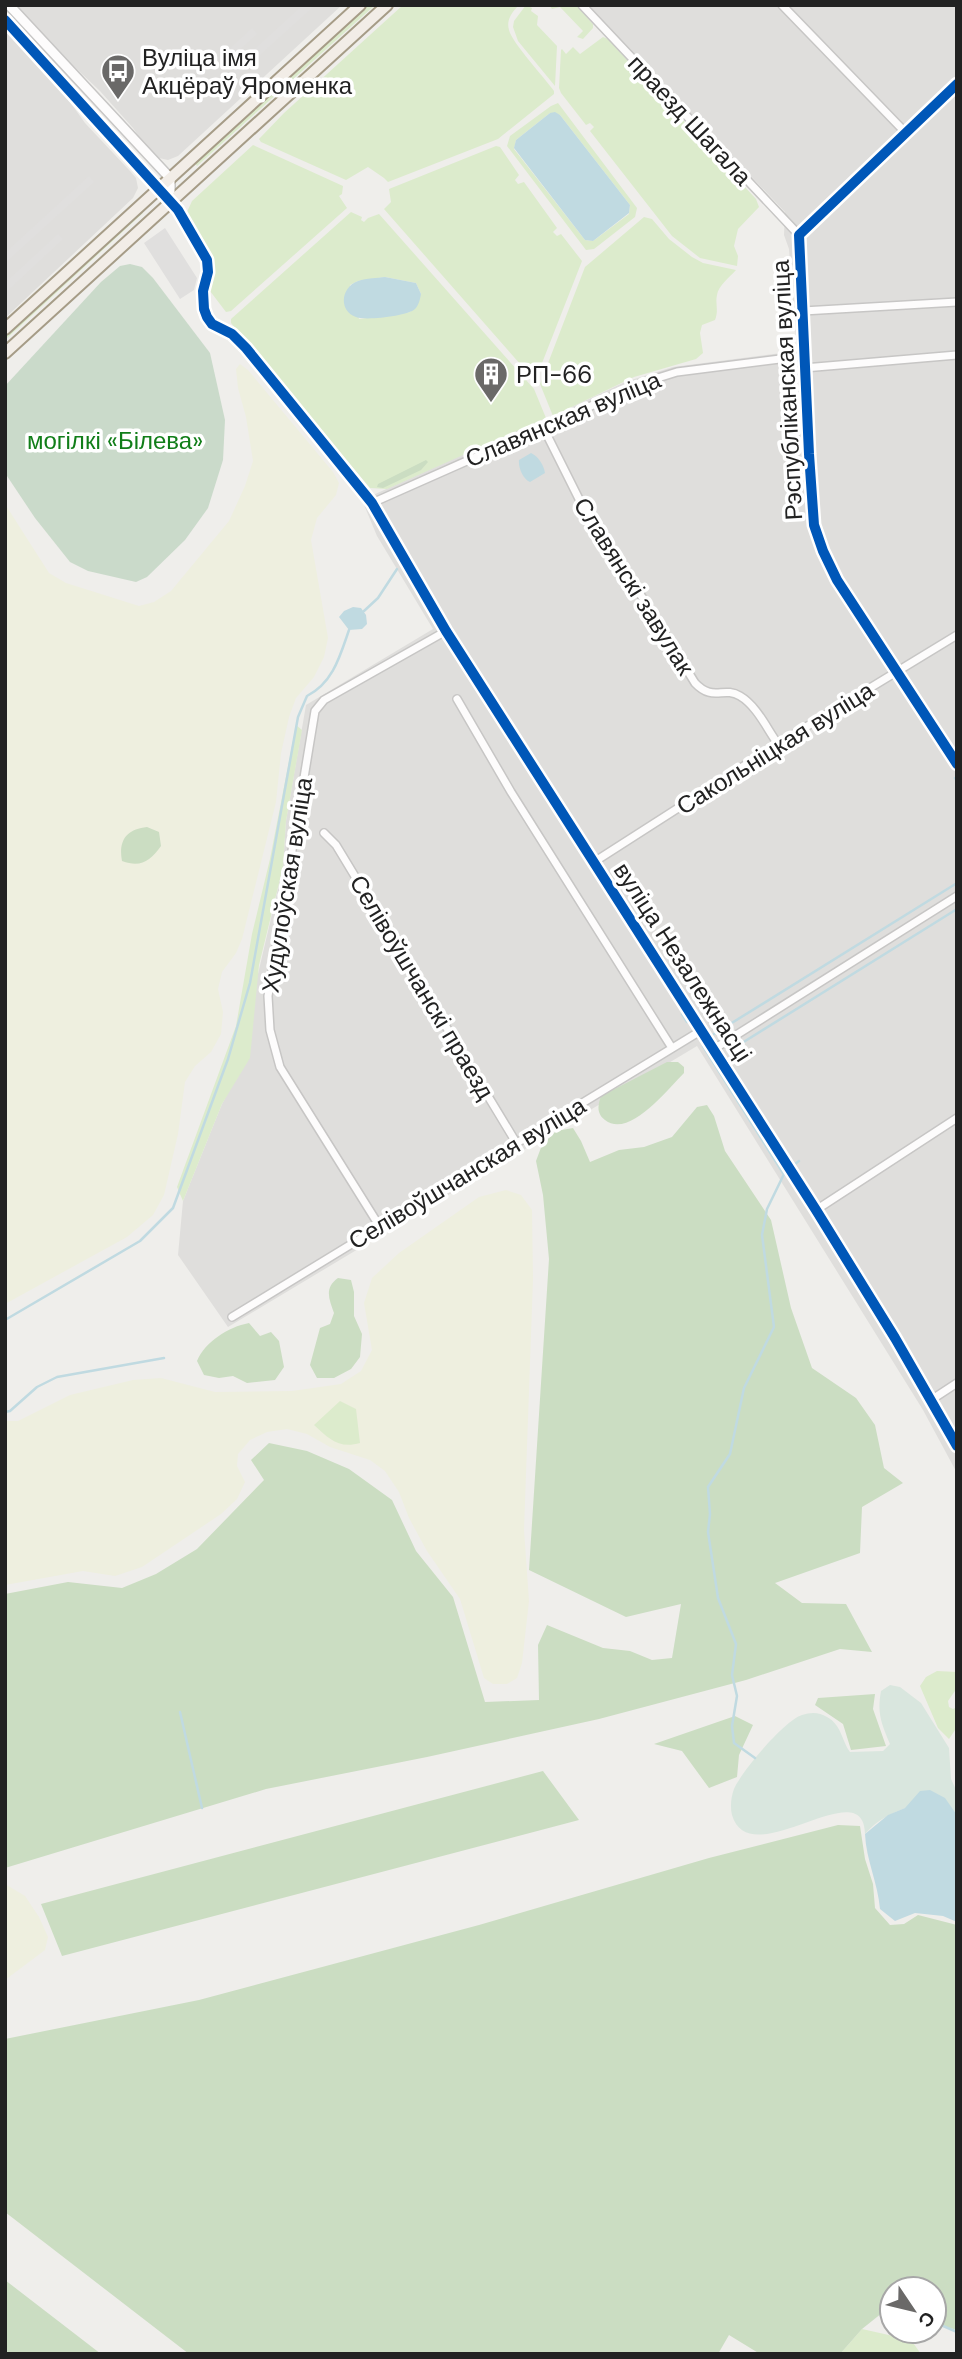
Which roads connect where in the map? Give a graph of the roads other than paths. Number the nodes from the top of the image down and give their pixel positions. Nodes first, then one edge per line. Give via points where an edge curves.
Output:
1 (9, 5) edge
2 (360, 5) edge
3 (387, 5) edge
4 (582, 5) edge
5 (782, 5) edge
6 (5, 20) edge
7 (53, 53) junction
8 (42, 61) junction
9 (957, 84) edge
10 (905, 132) junction
11 (170, 178) junction
12 (158, 189) junction
13 (170, 202) junction
14 (799, 234) junction
15 (957, 302) edge
16 (803, 311) junction
17 (5, 329) edge
18 (5, 353) edge
19 (957, 355) edge
20 (804, 356) junction
21 (804, 368) junction
22 (543, 427) junction
23 (372, 503) junction
24 (446, 632) junction
25 (957, 635) edge
26 (897, 672) junction
27 (457, 699) dead end
28 (778, 744) junction
29 (956, 760) edge
30 (324, 833) dead end
31 (594, 862) junction
32 (957, 896) edge
33 (702, 1030) junction
34 (672, 1048) junction
35 (714, 1049) junction
36 (957, 1118) edge
37 (517, 1144) junction
38 (816, 1210) junction
39 (380, 1227) junction
40 (232, 1317) dead end
41 (957, 1383) edge
42 (932, 1400) junction
43 (957, 1446) edge

1 - 7 street
2 - 11 main road
3 - 13 main road
4 - 14 street, праезд Шагала
5 - 10 street
6 - 8 street
7 - 8 street
7 - 11 street
8 - 12 street
9 - 10 street, Рэспубліканская вуліца
10 - 14 street, Рэспубліканская вуліца
11 - 12 main road
11 - 13 street
12 - 13 street
12 - 17 main road
13 - 18 main road
13 - 23 street, вуліца Незалежнасці via 207,260 207,317 246,348
14 - 16 street, Рэспубліканская вуліца
15 - 16 street
16 - 20 street, Рэспубліканская вуліца
19 - 21 street
20 - 21 street, Рэспубліканская вуліца
20 - 22 street, Славянская вуліца via 677,372
21 - 26 street, Рэспубліканская вуліца via 814,525 836,580
22 - 23 street, Славянская вуліца
22 - 28 street, Славянскі завулак via 579,499 695,683 709,694 740,696
23 - 24 street, вуліца Незалежнасці
24 - 31 street, вуліца Незалежнасці
24 - 39 street, Худулоўская вуліца via 324,700 315,711 268,996 270,1030 280,1067
25 - 26 street, Сакольніцкая вуліца
26 - 28 street, Сакольніцкая вуліца
26 - 29 street, Рэспубліканская вуліца
27 - 34 street via 510,792
28 - 31 street, Сакольніцкая вуліца
30 - 37 street, Селівоўшчанскі праезд via 336,845
31 - 33 street, вуліца Незалежнасці
32 - 35 street
33 - 34 street, Селівоўшчанская вуліца
33 - 35 street, вуліца Незалежнасці
34 - 37 street, Селівоўшчанская вуліца
35 - 38 street, вуліца Незалежнасці
36 - 38 street
37 - 39 street, Селівоўшчанская вуліца
38 - 42 street, вуліца Незалежнасці
39 - 40 street, Селівоўшчанская вуліца
41 - 42 street
42 - 43 street, вуліца Незалежнасці

